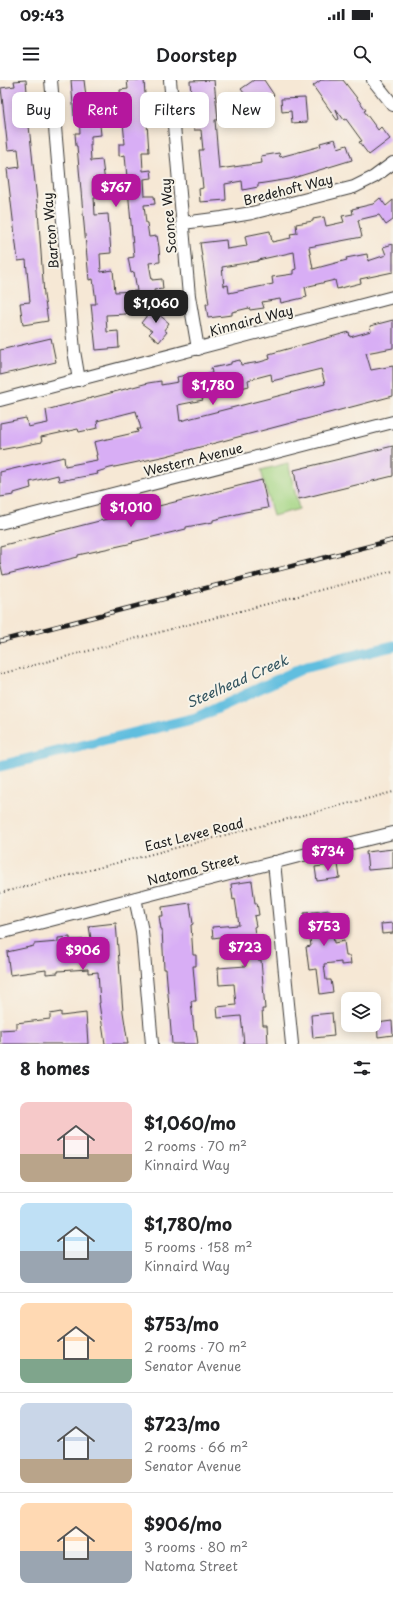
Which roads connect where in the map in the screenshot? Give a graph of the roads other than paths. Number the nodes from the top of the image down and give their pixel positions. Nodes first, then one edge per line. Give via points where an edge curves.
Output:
1 (51, 80) edge
2 (170, 80) edge
3 (373, 80) edge
4 (393, 105) edge
5 (393, 163) edge
6 (183, 223) junction
7 (393, 297) edge
8 (198, 349) junction
9 (79, 380) junction
10 (0, 400) edge
11 (393, 422) edge
12 (0, 523) edge
13 (393, 833) edge
14 (274, 862) junction
15 (135, 898) junction
16 (0, 933) edge
17 (152, 1044) edge
18 (292, 1044) edge

1 - 9 street, Barton Way
2 - 6 street, Sconce Way
3 - 4 street
5 - 6 street, Bredehoft Way via 354,187 252,213
6 - 8 street, Sconce Way via 189,296
7 - 8 street, Kinnaird Way
8 - 9 street, Kinnaird Way
9 - 10 street, Kinnaird Way
11 - 12 street, Western Avenue
13 - 14 street, Natoma Street
14 - 15 street, Natoma Street
14 - 18 street
15 - 16 street, Natoma Street
15 - 17 street via 142,931

